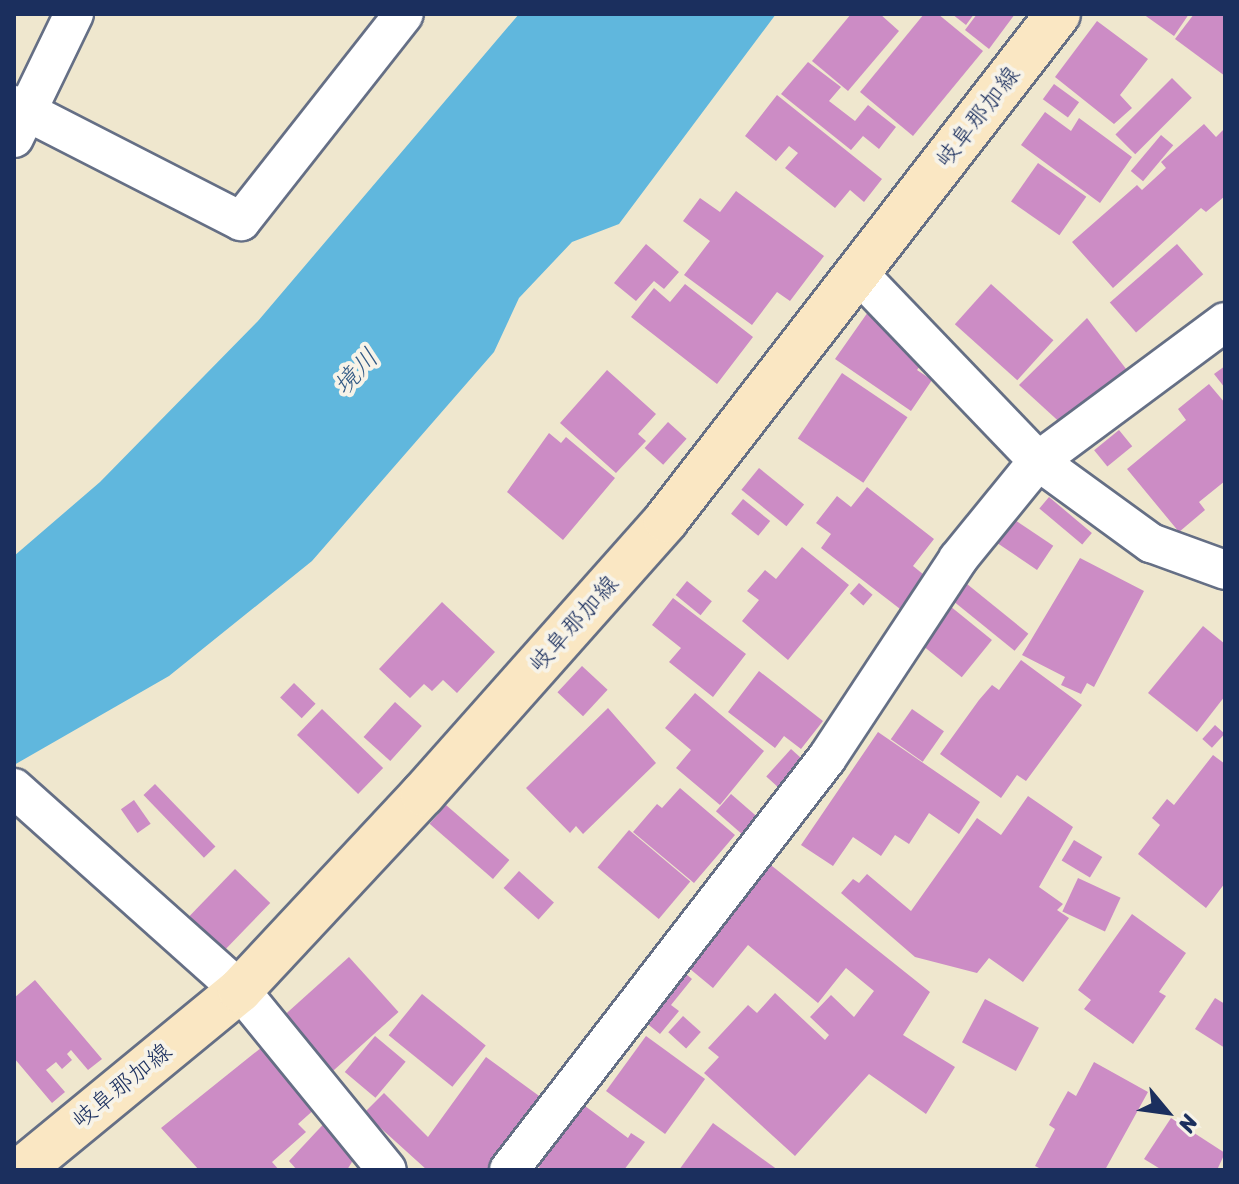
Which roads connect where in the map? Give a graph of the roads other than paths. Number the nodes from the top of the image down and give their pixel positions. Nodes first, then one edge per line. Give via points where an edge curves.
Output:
1 (74, 14) edge
2 (404, 14) edge
3 (1058, 14) edge
4 (18, 118) edge
5 (857, 272) junction
6 (1225, 322) edge
7 (1038, 461) junction
8 (1225, 570) edge
9 (21, 796) edge
10 (240, 990) junction
11 (21, 1170) edge
12 (387, 1170) edge
13 (509, 1170) edge

1 - 4 street
2 - 4 street via 241,221
3 - 5 main road, 岐阜那加線
5 - 7 street
5 - 10 main road, 岐阜那加線 via 666,520
6 - 7 street
7 - 8 street via 1151,543
7 - 13 street via 958,559 827,758
9 - 10 street
10 - 11 main road, 岐阜那加線
10 - 12 street

